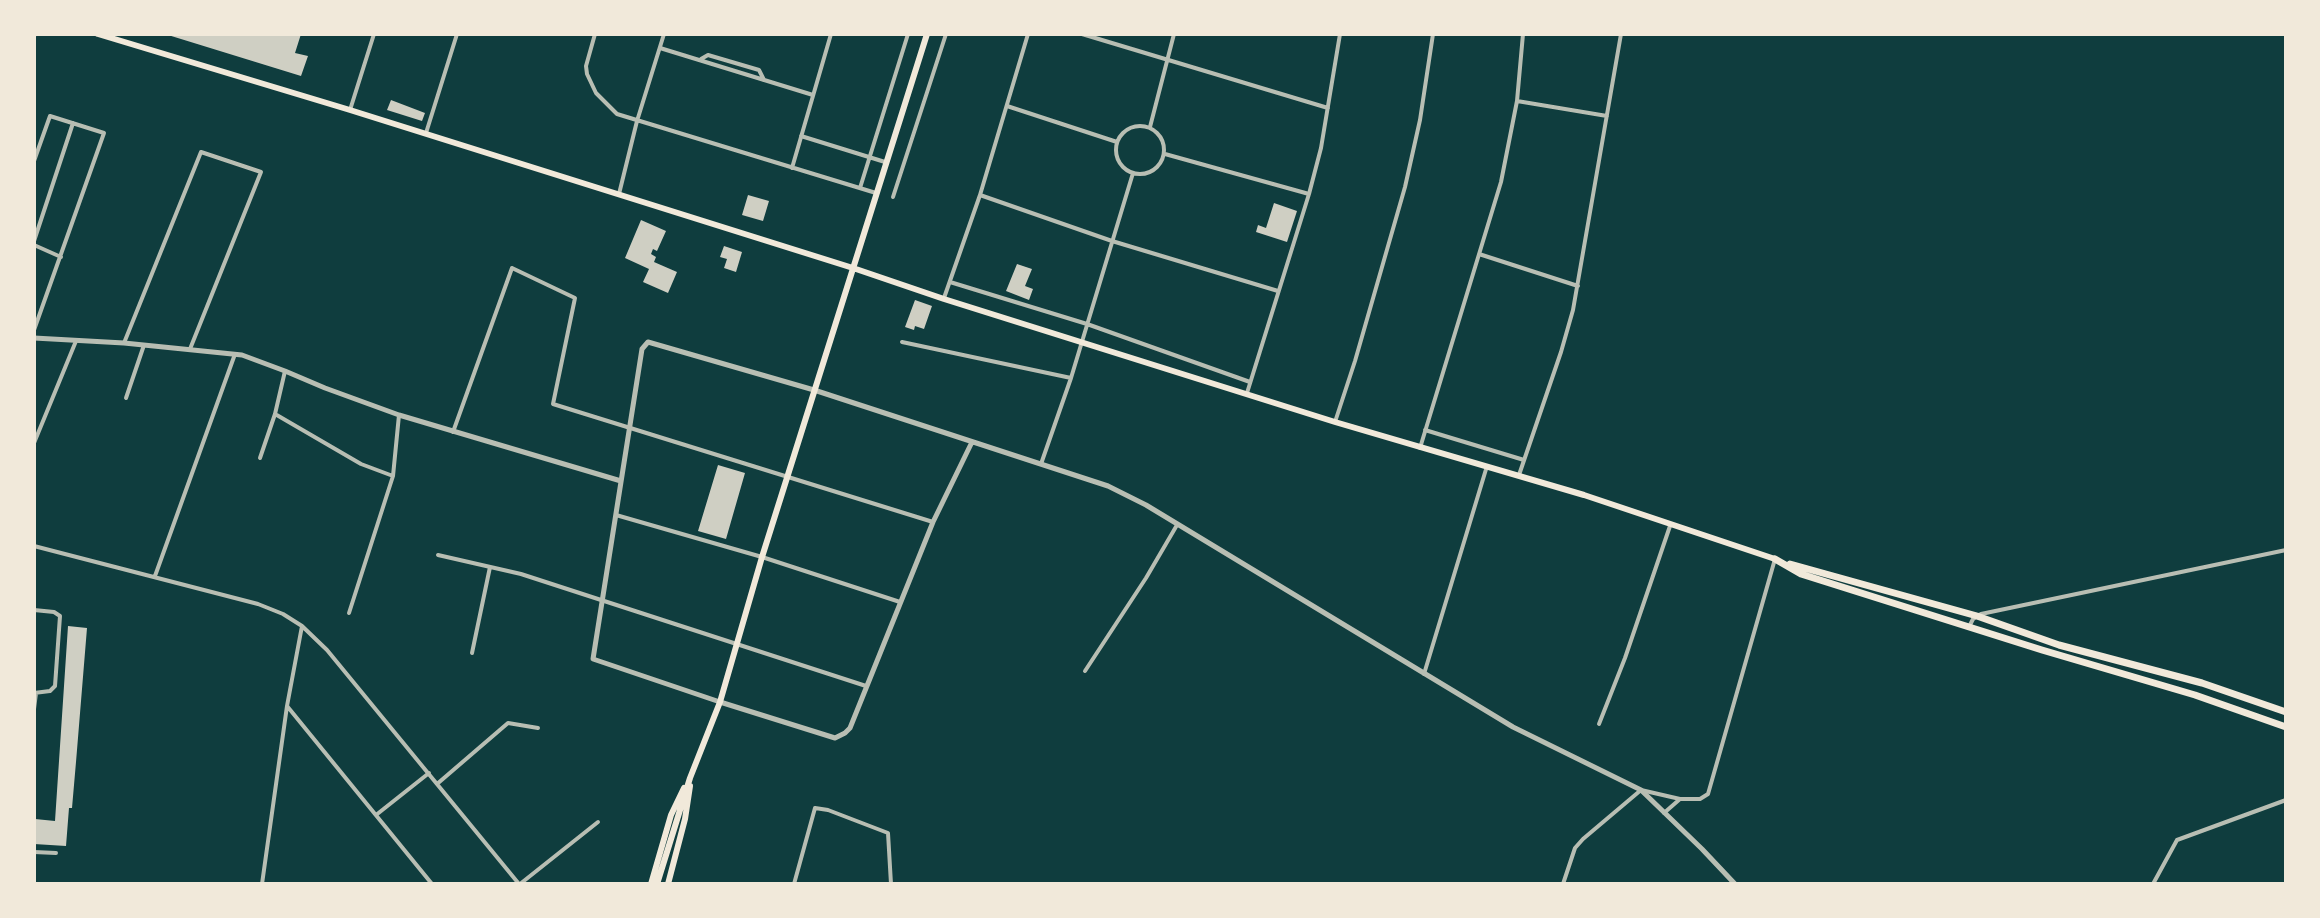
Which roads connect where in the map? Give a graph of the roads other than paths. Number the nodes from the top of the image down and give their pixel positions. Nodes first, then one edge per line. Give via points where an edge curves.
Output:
1 (98, 34) edge
2 (374, 34) edge
3 (457, 34) edge
4 (595, 34) edge
5 (664, 34) edge
6 (831, 34) edge
7 (908, 34) edge
8 (927, 34) edge
9 (946, 34) edge
10 (1028, 34) edge
11 (1082, 34) edge
12 (1174, 34) edge
13 (1340, 34) edge
14 (1433, 34) edge
15 (1523, 34) edge
16 (1621, 34) edge
17 (660, 48) junction
18 (1167, 59) junction
19 (813, 95) junction
20 (1517, 101) junction
21 (1007, 106) junction
22 (1328, 108) junction
23 (350, 110) junction
24 (1607, 116) junction
25 (637, 121) junction
26 (73, 123) junction
27 (1150, 127) junction
28 (426, 135) junction
29 (801, 136) junction
30 (1117, 142) junction
31 (1165, 154) junction
32 (868, 158) junction
33 (34, 161) edge
34 (885, 162) junction
35 (792, 168) junction
36 (1133, 173) junction
37 (860, 188) junction
38 (876, 193) junction
39 (619, 194) junction
40 (1309, 194) junction
41 (980, 195) junction
42 (893, 197) dead end
43 (1112, 241) junction
44 (34, 243) edge
45 (1479, 254) junction
46 (61, 257) junction
47 (853, 268) junction
48 (950, 282) junction
49 (1578, 286) junction
50 (1278, 291) junction
51 (944, 299) junction
52 (1087, 324) junction
53 (34, 330) edge
54 (34, 338) edge
55 (76, 341) junction
56 (902, 342) dead end
57 (1082, 342) junction
58 (124, 343) junction
59 (144, 345) junction
60 (190, 349) junction
61 (235, 354) junction
62 (285, 371) junction
63 (1071, 378) junction
64 (1250, 382) junction
65 (814, 390) junction
66 (1247, 393) junction
67 (126, 398) dead end
68 (275, 414) junction
69 (399, 415) junction
70 (1335, 422) junction
71 (629, 428) junction
72 (1425, 430) junction
73 (453, 432) junction
74 (972, 442) junction
75 (34, 443) edge
76 (1420, 448) junction
77 (260, 458) dead end
78 (1524, 460) junction
79 (1041, 464) junction
80 (1487, 466) junction
81 (1519, 475) junction
82 (393, 476) junction
83 (787, 476) junction
84 (621, 481) junction
85 (616, 515) junction
86 (933, 522) junction
87 (1177, 525) junction
88 (1670, 526) junction
89 (34, 546) edge
90 (2286, 550) edge
91 (438, 555) dead end
92 (762, 557) junction
93 (1775, 559) junction
94 (490, 567) junction
95 (155, 576) junction
96 (603, 600) junction
97 (900, 602) junction
98 (34, 610) edge
99 (349, 613) dead end
100 (1977, 616) junction
101 (302, 626) junction
102 (1969, 627) junction
103 (736, 644) junction
104 (472, 653) dead end
105 (1085, 671) dead end
106 (1424, 674) junction
107 (866, 686) junction
108 (35, 693) edge
109 (720, 702) junction
110 (287, 706) junction
111 (34, 709) edge
112 (2286, 712) edge
113 (1599, 724) dead end
114 (2286, 727) edge
115 (538, 728) dead end
116 (429, 773) junction
117 (690, 778) junction
118 (437, 784) junction
119 (1641, 790) junction
120 (1680, 799) junction
121 (2286, 800) edge
122 (1664, 813) junction
123 (376, 815) junction
124 (598, 822) dead end
125 (34, 852) edge
126 (56, 853) dead end
127 (262, 884) edge
128 (432, 884) edge
129 (520, 884) edge
130 (651, 884) edge
131 (657, 884) edge
132 (668, 884) edge
133 (794, 884) edge
134 (891, 884) edge
135 (1563, 884) edge
136 (1735, 884) edge
137 (2153, 884) edge

1 - 23 main road
2 - 23 street
3 - 28 street
4 - 25 street via 586,66 592,88 610,109
5 - 17 street
6 - 19 street
7 - 32 street
8 - 34 main road
9 - 42 street
10 - 21 street
11 - 18 street
12 - 18 street
13 - 22 street
14 - 70 street via 1405,187
15 - 20 street
16 - 24 street
17 - 19 street
17 - 25 street
18 - 22 street
18 - 27 street
19 - 29 street
20 - 24 street
20 - 45 street
21 - 30 street
21 - 41 street
22 - 40 street
23 - 28 main road
24 - 49 street
25 - 35 street
25 - 39 street
26 - 33 street via 50,116
26 - 44 street
26 - 46 street via 104,133
27 - 30 street via 1130,127
27 - 31 street via 1162,138
28 - 39 main road
29 - 32 street
29 - 35 street
30 - 36 street via 1121,164
31 - 36 street via 1150,173
31 - 40 street
32 - 34 street
32 - 37 street
34 - 38 main road
35 - 37 street
36 - 43 street
37 - 38 street
38 - 47 main road
39 - 47 main road
40 - 50 street
41 - 43 street
41 - 48 street
43 - 50 street
43 - 52 street
44 - 46 street
45 - 49 street
45 - 72 street
46 - 53 street
47 - 51 main road
47 - 65 main road
48 - 51 street
48 - 52 street
49 - 78 street
50 - 64 street
51 - 57 main road
52 - 57 street
52 - 64 street
54 - 55 street
55 - 58 street
55 - 75 street
56 - 63 street
57 - 63 street
57 - 66 main road
58 - 59 street
58 - 60 street via 201,152 261,172
59 - 60 street
59 - 67 street
60 - 61 street
61 - 62 street
61 - 95 street
62 - 68 street
62 - 69 street
63 - 79 street
64 - 66 street
65 - 71 street via 648,342 642,349
65 - 74 street
65 - 83 main road
66 - 70 main road
68 - 77 street
68 - 82 street via 361,464
69 - 73 street
69 - 82 street
70 - 76 main road
71 - 73 street via 553,404 575,298 512,268
71 - 83 street
71 - 84 street
72 - 76 street
72 - 78 street
73 - 84 street
74 - 79 street
74 - 86 street
76 - 80 main road
78 - 81 street
79 - 87 street via 1108,486
80 - 81 main road
80 - 106 street
81 - 88 main road
82 - 99 street
83 - 86 street
83 - 92 main road
84 - 85 street
85 - 92 street
85 - 96 street
86 - 97 street
87 - 105 street
87 - 106 street
88 - 93 main road
88 - 113 street
89 - 95 street
90 - 100 street
91 - 94 street
92 - 97 street
92 - 103 main road
93 - 100 highway
93 - 102 highway via 1801,574
93 - 120 street via 1712,784 1700,799
94 - 96 street
94 - 104 street
95 - 101 street via 273,609
96 - 103 street
96 - 109 street via 593,659
97 - 107 street
98 - 108 street via 60,616 55,686
100 - 102 street
100 - 112 highway
101 - 110 street
101 - 116 street
102 - 114 highway
103 - 107 street
103 - 109 main road
106 - 119 street via 1513,727
107 - 109 street via 850,728 835,738
108 - 111 street
109 - 117 main road
110 - 123 street
110 - 127 street
115 - 118 street via 508,723
116 - 118 street
116 - 123 street
117 - 130 main road via 671,815
117 - 131 main road
117 - 132 main road
118 - 129 street
119 - 120 street
119 - 122 street
119 - 135 street via 1575,848
120 - 122 street
121 - 137 street via 2177,840
122 - 136 street
123 - 128 street
124 - 129 street
125 - 126 street
133 - 134 street via 815,808 888,833

